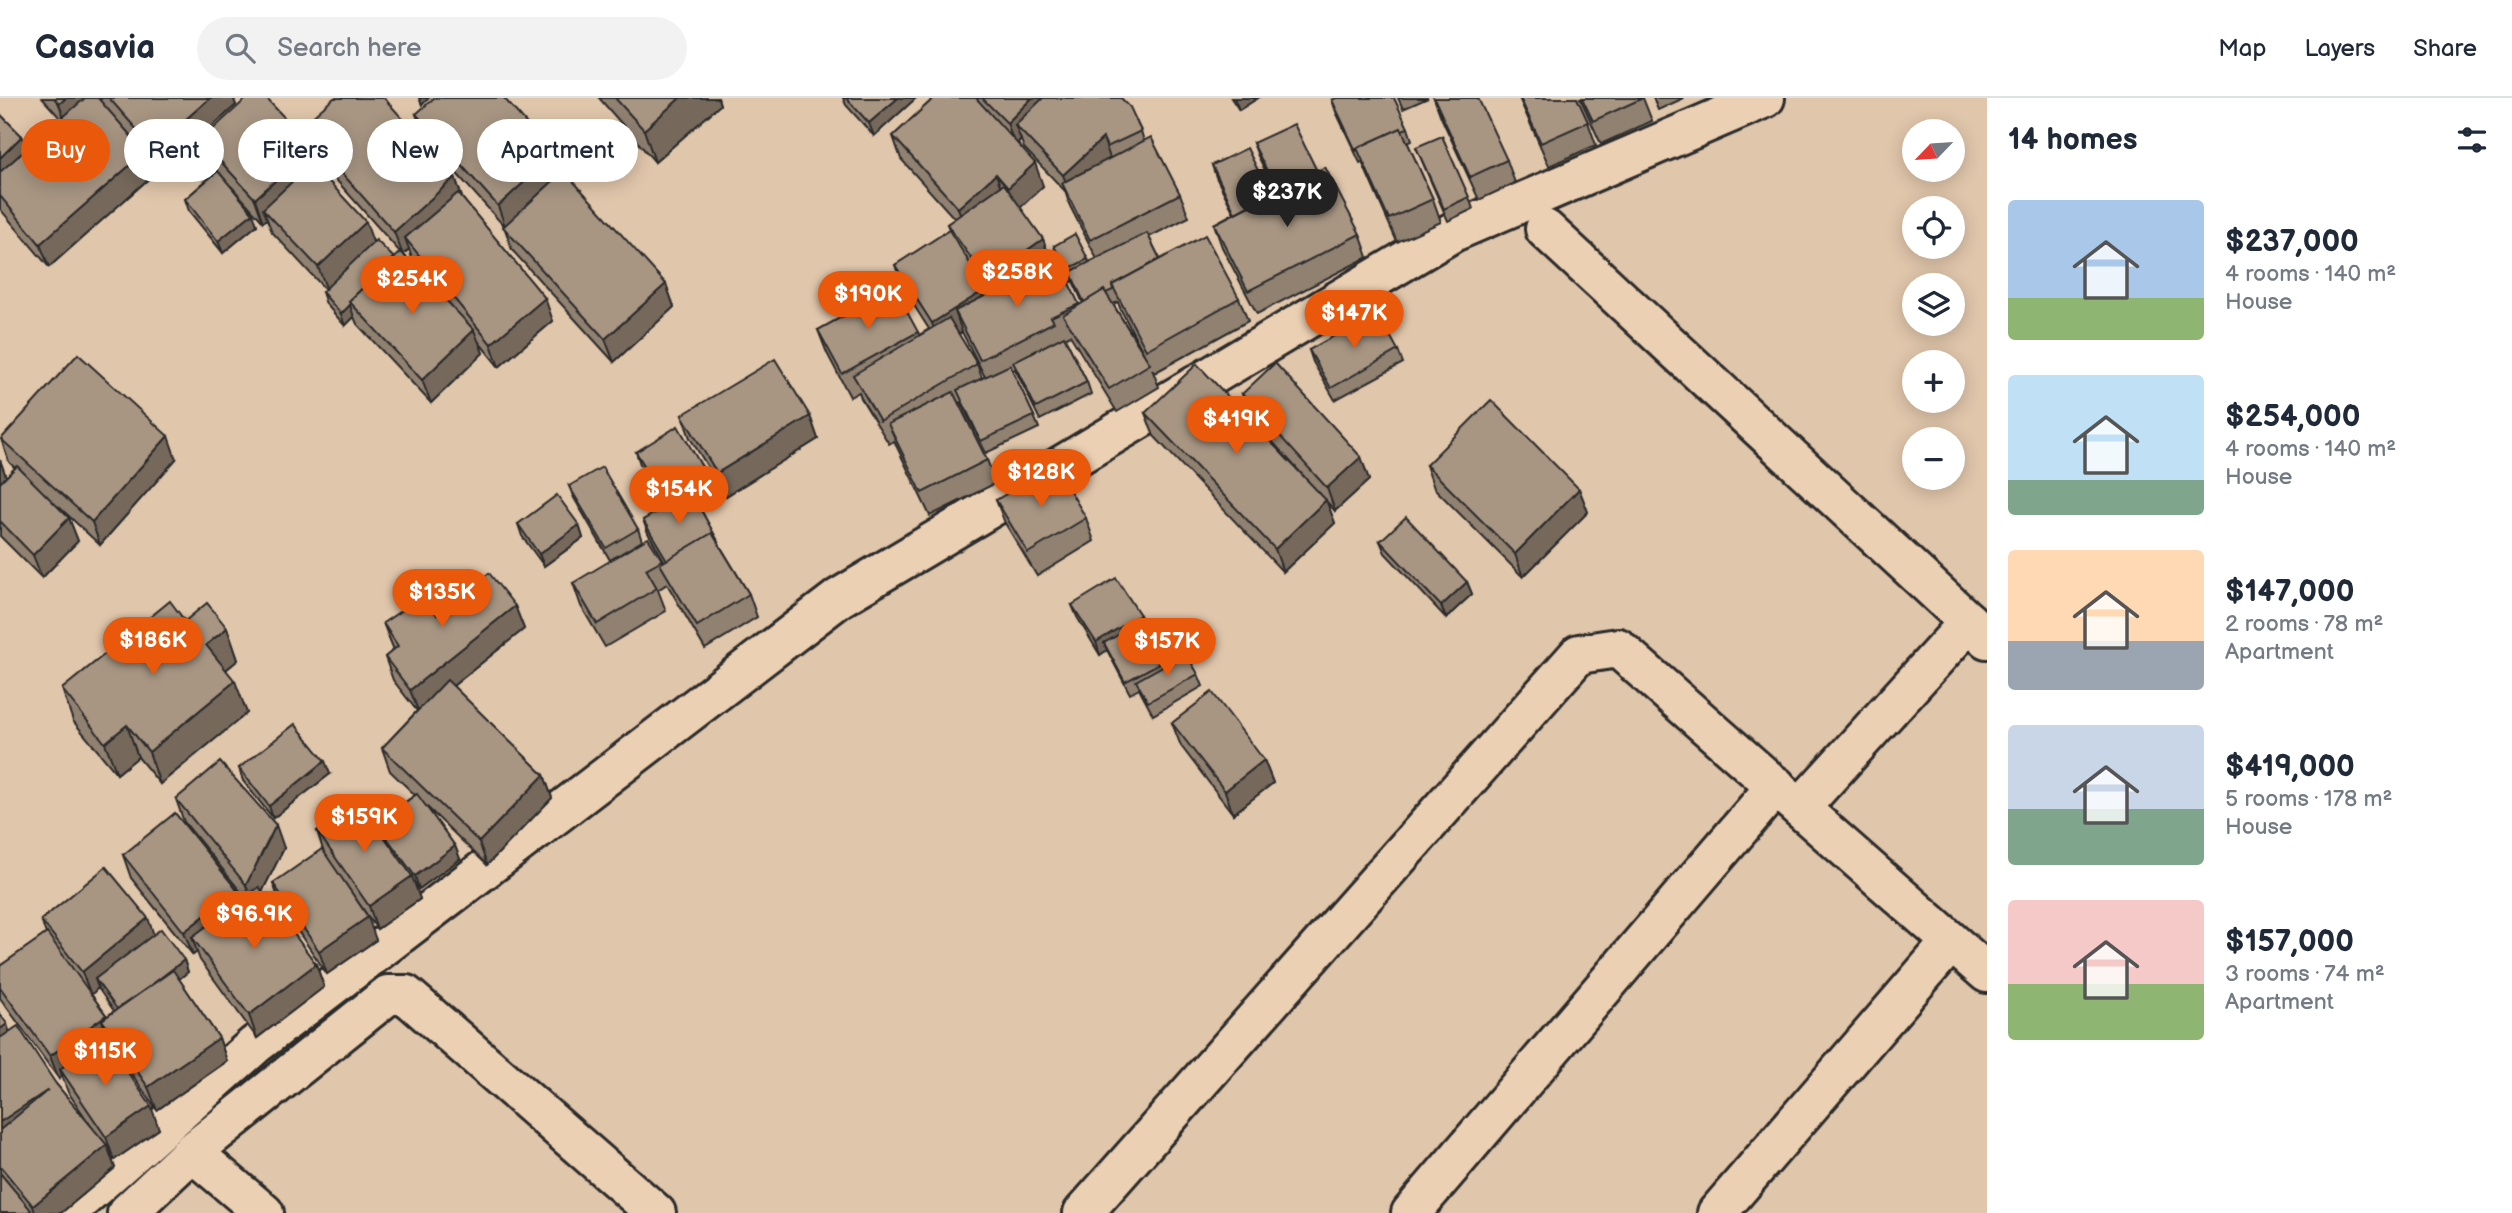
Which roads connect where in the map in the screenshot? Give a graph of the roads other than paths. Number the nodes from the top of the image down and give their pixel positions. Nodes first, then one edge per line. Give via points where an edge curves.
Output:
1 (1765, 98) edge
2 (1545, 229) dead end
3 (1978, 630) edge
4 (1788, 797) junction
5 (1951, 942) junction
6 (1987, 974) edge
7 (192, 1152) junction
8 (66, 1213) edge
9 (127, 1213) edge
10 (264, 1213) edge
11 (656, 1213) edge
12 (1083, 1213) edge
13 (1410, 1213) edge
14 (1717, 1213) edge

1 - 8 street via 1453,232 839,598 256,1045
2 - 3 street
3 - 4 street
4 - 5 street
4 - 12 street via 1619,648 1579,654
4 - 13 street
5 - 6 street
5 - 14 street
7 - 9 street
7 - 10 street
7 - 11 street via 388,995 406,995

